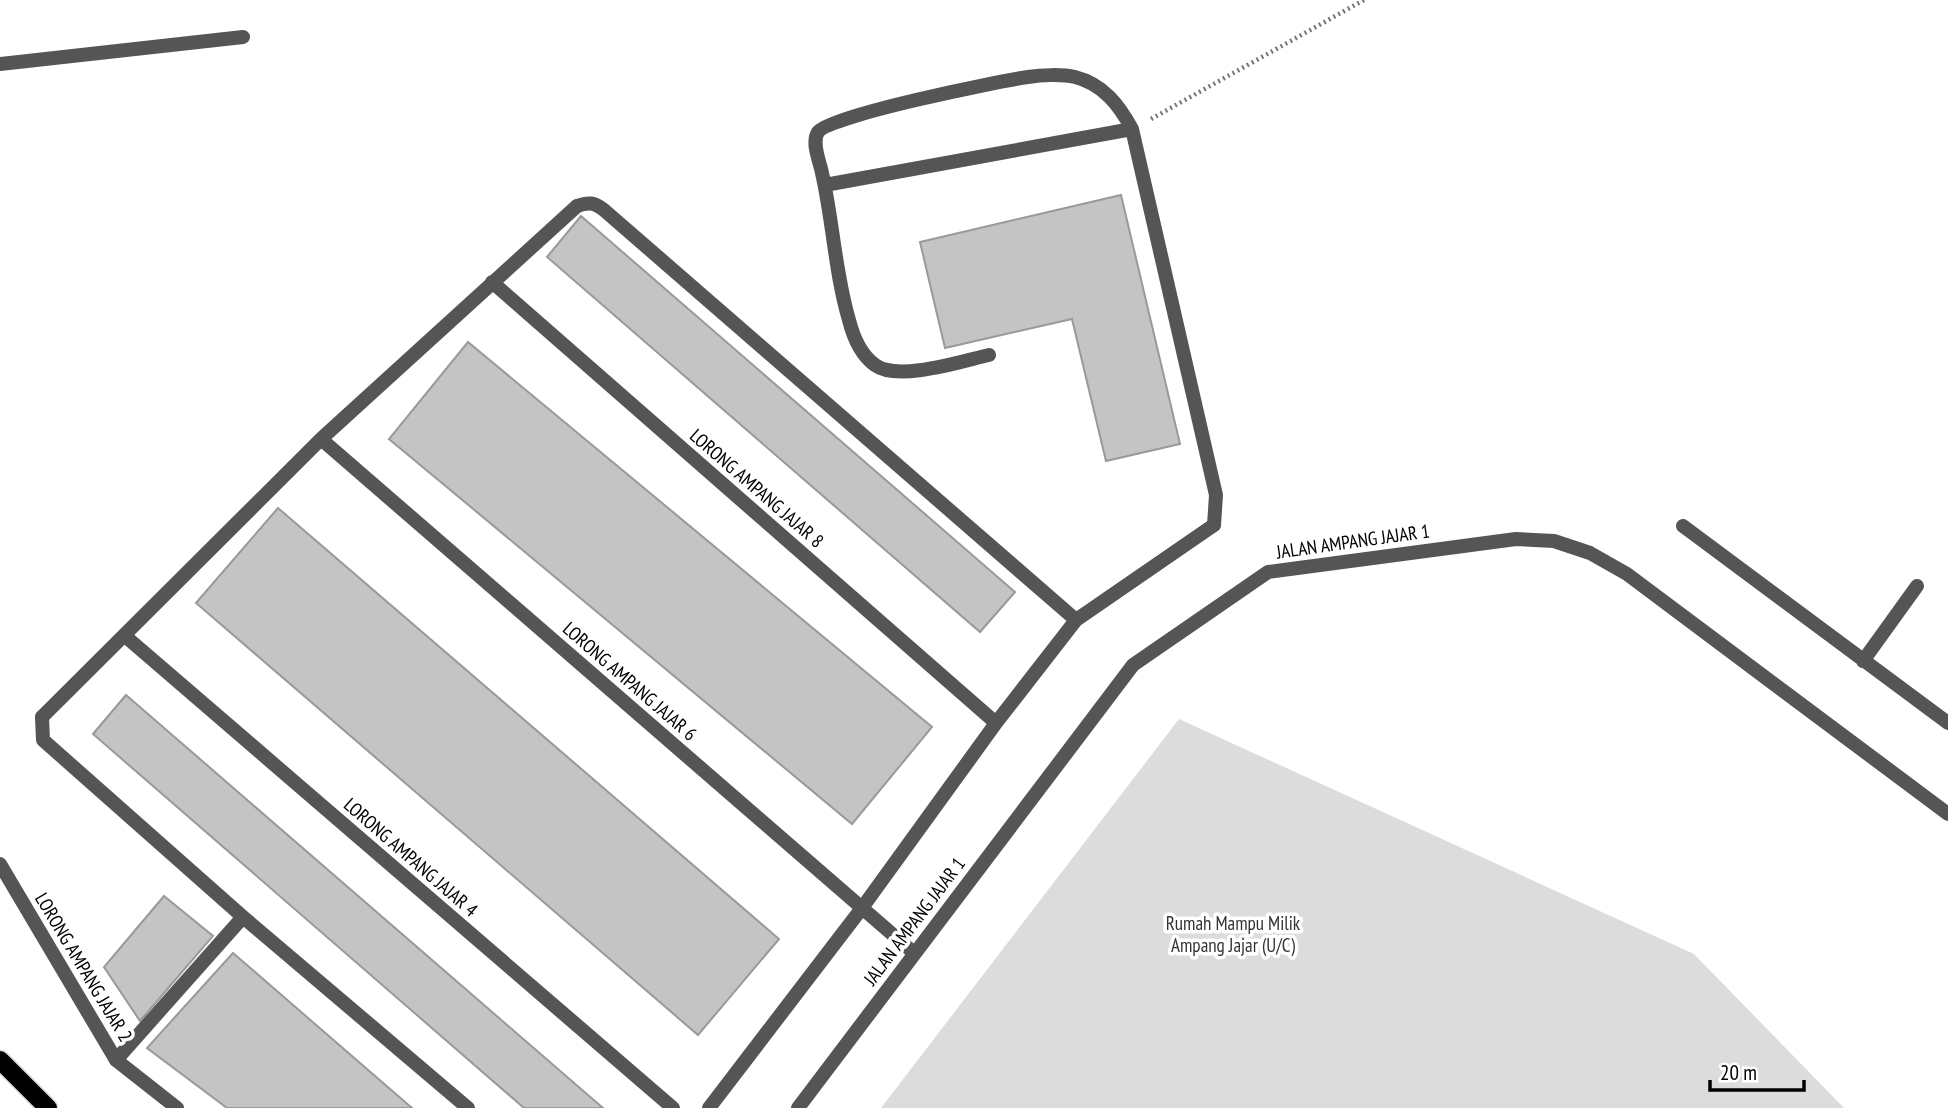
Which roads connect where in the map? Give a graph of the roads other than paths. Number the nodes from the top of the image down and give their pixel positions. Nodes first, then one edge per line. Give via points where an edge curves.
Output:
1 (243, 37) dead end
2 (0, 64) edge
3 (1132, 129) junction
4 (825, 185) junction
5 (492, 282) junction
6 (989, 355) dead end
7 (321, 439) junction
8 (1683, 526) dead end
9 (1917, 586) dead end
10 (1076, 620) junction
11 (125, 636) junction
12 (1863, 661) junction
13 (996, 723) junction
14 (1948, 723) edge
15 (1948, 814) edge
16 (0, 864) edge
17 (862, 908) junction
18 (243, 917) junction
19 (914, 953) junction
20 (0, 1060) edge
21 (116, 1060) junction
22 (48, 1108) edge
23 (177, 1108) edge
24 (468, 1108) edge
25 (673, 1108) edge
26 (709, 1108) edge
27 (798, 1108) edge

1 - 2 street
3 - 4 street
3 - 4 street via 1118,104 1088,82 1073,76 1029,77 866,111 830,123 820,129 815,144
3 - 10 street via 1216,495 1213,525
4 - 6 street via 849,320 860,349 877,367 902,373
5 - 7 street
5 - 10 street via 576,206 596,204
5 - 13 street, LORONG AMPANG JAJAR 8
7 - 11 street
7 - 17 street, LORONG AMPANG JAJAR 6
8 - 12 street
9 - 12 street
10 - 13 street
11 - 18 street via 42,717 43,740
11 - 25 street, LORONG AMPANG JAJAR 4
12 - 14 street
13 - 17 street
15 - 19 street, JALAN AMPANG JAJAR 1 via 1627,574 1590,553 1554,541 1474,544 1268,572 1133,665
16 - 21 street, LORONG AMPANG JAJAR 2
17 - 19 street, LORONG AMPANG JAJAR 6
17 - 26 street
18 - 21 street
18 - 24 street
19 - 27 street, JALAN AMPANG JAJAR 1
20 - 22 main road
21 - 23 street, LORONG AMPANG JAJAR 2

